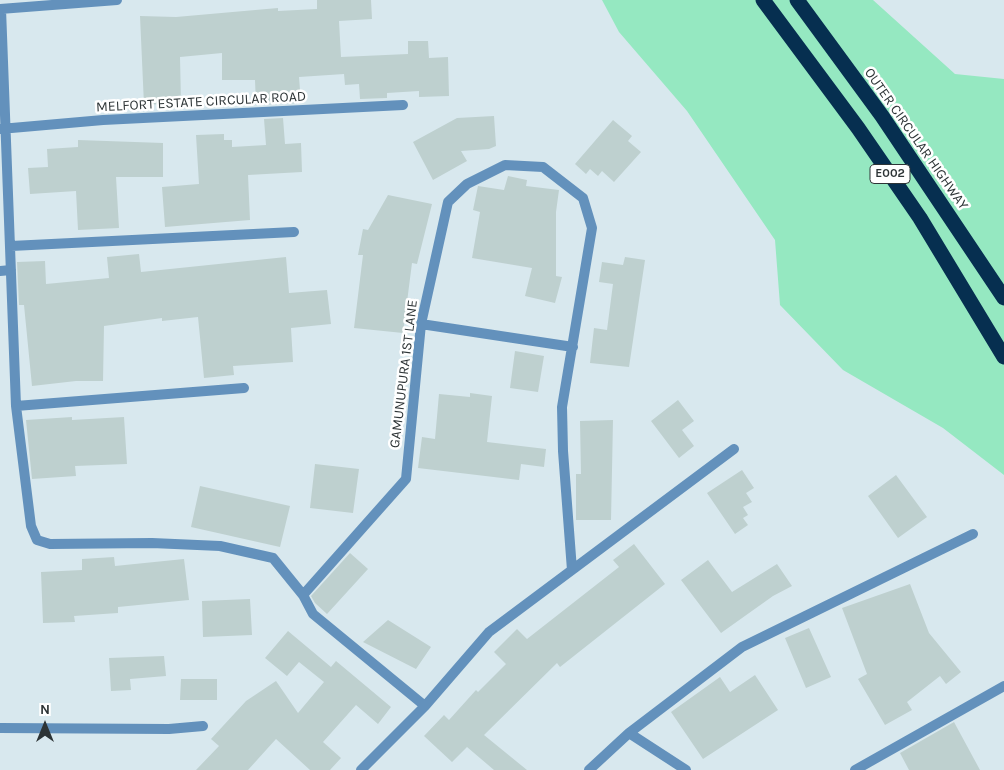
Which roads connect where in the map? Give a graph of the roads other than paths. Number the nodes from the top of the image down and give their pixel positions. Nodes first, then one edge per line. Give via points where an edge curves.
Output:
1 (117, 0) edge
2 (763, 0) edge
3 (796, 0) edge
4 (0, 9) edge
5 (403, 105) dead end
6 (2, 129) edge
7 (294, 232) dead end
8 (11, 246) junction
9 (11, 270) junction
10 (0, 271) edge
11 (1004, 298) edge
12 (421, 324) junction
13 (573, 346) junction
14 (1004, 357) edge
15 (244, 388) dead end
16 (16, 406) junction
17 (734, 449) dead end
18 (973, 534) dead end
19 (572, 570) junction
20 (302, 595) junction
21 (1004, 686) edge
22 (425, 706) junction
23 (203, 726) dead end
24 (0, 728) edge
25 (629, 733) junction
26 (360, 770) edge
27 (590, 770) edge
28 (686, 770) edge
29 (855, 770) edge

1 - 4 street
2 - 14 highway, E002 via 920,218
3 - 11 highway, OUTER CIRCULAR HIGHWAY / E002 via 882,116
4 - 6 street
5 - 6 street, MELFORT ESTATE CIRCULAR ROAD via 103,120
6 - 8 street
7 - 8 street
8 - 9 street
9 - 10 street
9 - 16 street
12 - 13 street
12 - 13 street, GAMUNUPURA 1ST LANE via 448,202 467,184 505,165 543,167 583,198 592,228
12 - 20 street, GAMUNUPURA 1ST LANE via 406,479
13 - 19 street, GAMUNUPURA 1ST LANE via 562,407
15 - 16 street
16 - 20 street via 30,526 37,540 50,544 220,546 272,558
17 - 19 street
18 - 25 street via 742,647
19 - 22 street via 489,632
20 - 22 street via 313,614
21 - 29 street
22 - 26 street
23 - 24 street via 168,729
25 - 27 street
25 - 28 street

